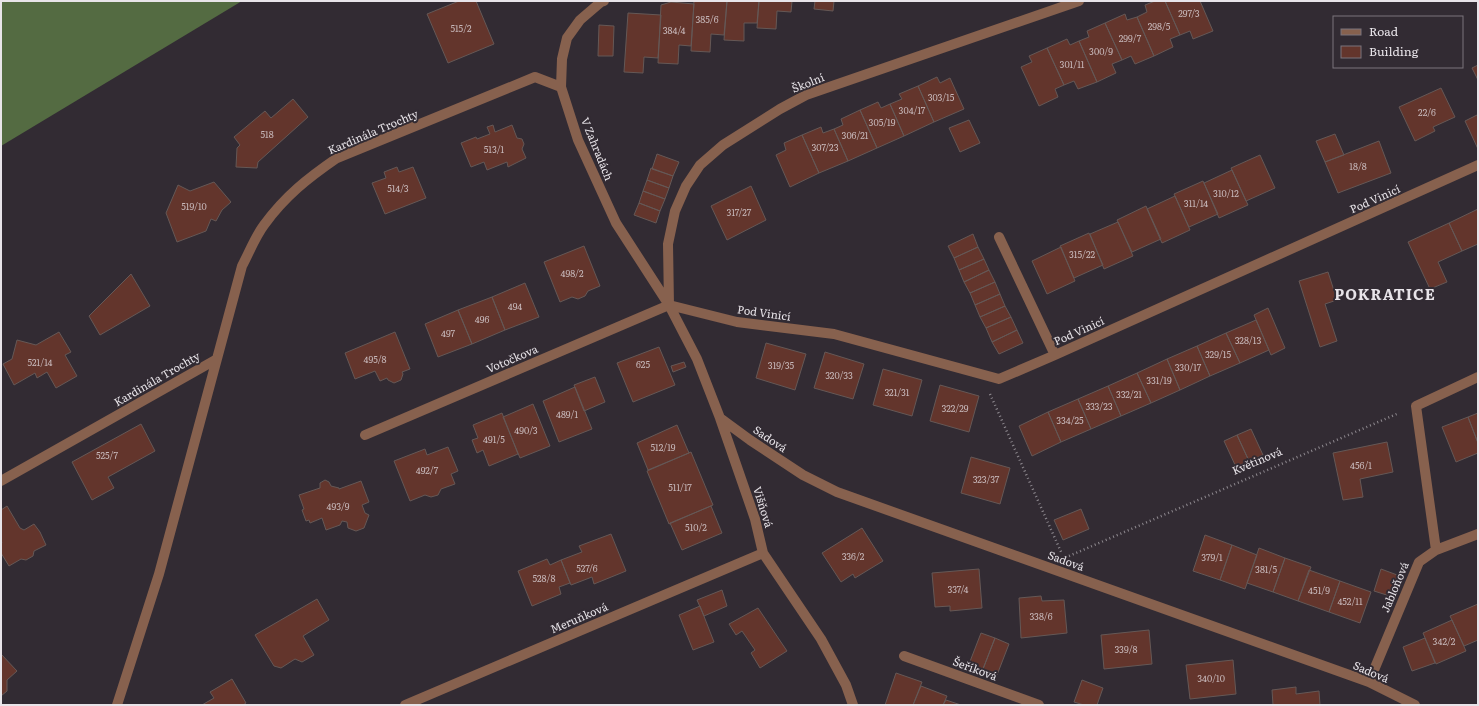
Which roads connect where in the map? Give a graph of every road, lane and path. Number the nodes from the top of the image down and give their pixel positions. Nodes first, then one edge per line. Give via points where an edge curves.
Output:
1 (604, 1) edge
2 (1079, 1) edge
3 (561, 87) junction
4 (1478, 165) edge
5 (999, 237) dead end
6 (669, 305) junction
7 (1055, 355) junction
8 (217, 358) junction
9 (981, 374) junction
10 (1478, 376) edge
11 (1416, 406) junction
12 (720, 418) junction
13 (364, 435) dead end
14 (1, 481) edge
15 (1478, 534) edge
16 (1436, 550) junction
17 (763, 553) junction
18 (904, 656) dead end
19 (1368, 682) junction
20 (117, 705) edge
21 (405, 705) edge
22 (853, 705) edge
23 (1039, 705) edge
24 (1414, 705) edge

1 - 3 street, V Zahradách via 580,20 567,38 562,58
2 - 6 street, Školní via 806,95 780,108 723,145 700,165 686,186 675,211 668,244
3 - 6 street, V Zahradách via 578,140 616,224
3 - 8 street, Kardinála Trochty via 535,77 337,158 309,177 288,196 263,226 242,266
4 - 7 street, Pod Vinicí
5 - 7 street
6 - 9 street, Pod Vinicí via 737,322 834,334
6 - 12 street, Višňová via 697,359
6 - 13 street, Votočkova
7 - 9 street, Pod Vinicí via 999,379
8 - 14 street, Kardinála Trochty
8 - 20 street via 159,574
9 - 11 path, Květinová via 1064,558
10 - 11 street
11 - 16 street
12 - 17 street, Višňová via 755,519
12 - 19 street, Sadová via 803,475 837,492
15 - 16 street, Jabloňová
16 - 19 street, Jabloňová via 1419,562
17 - 21 street, Meruňková
17 - 22 street, Višňová via 821,640 846,686
18 - 23 street, Šeříková
19 - 24 street, Sadová

